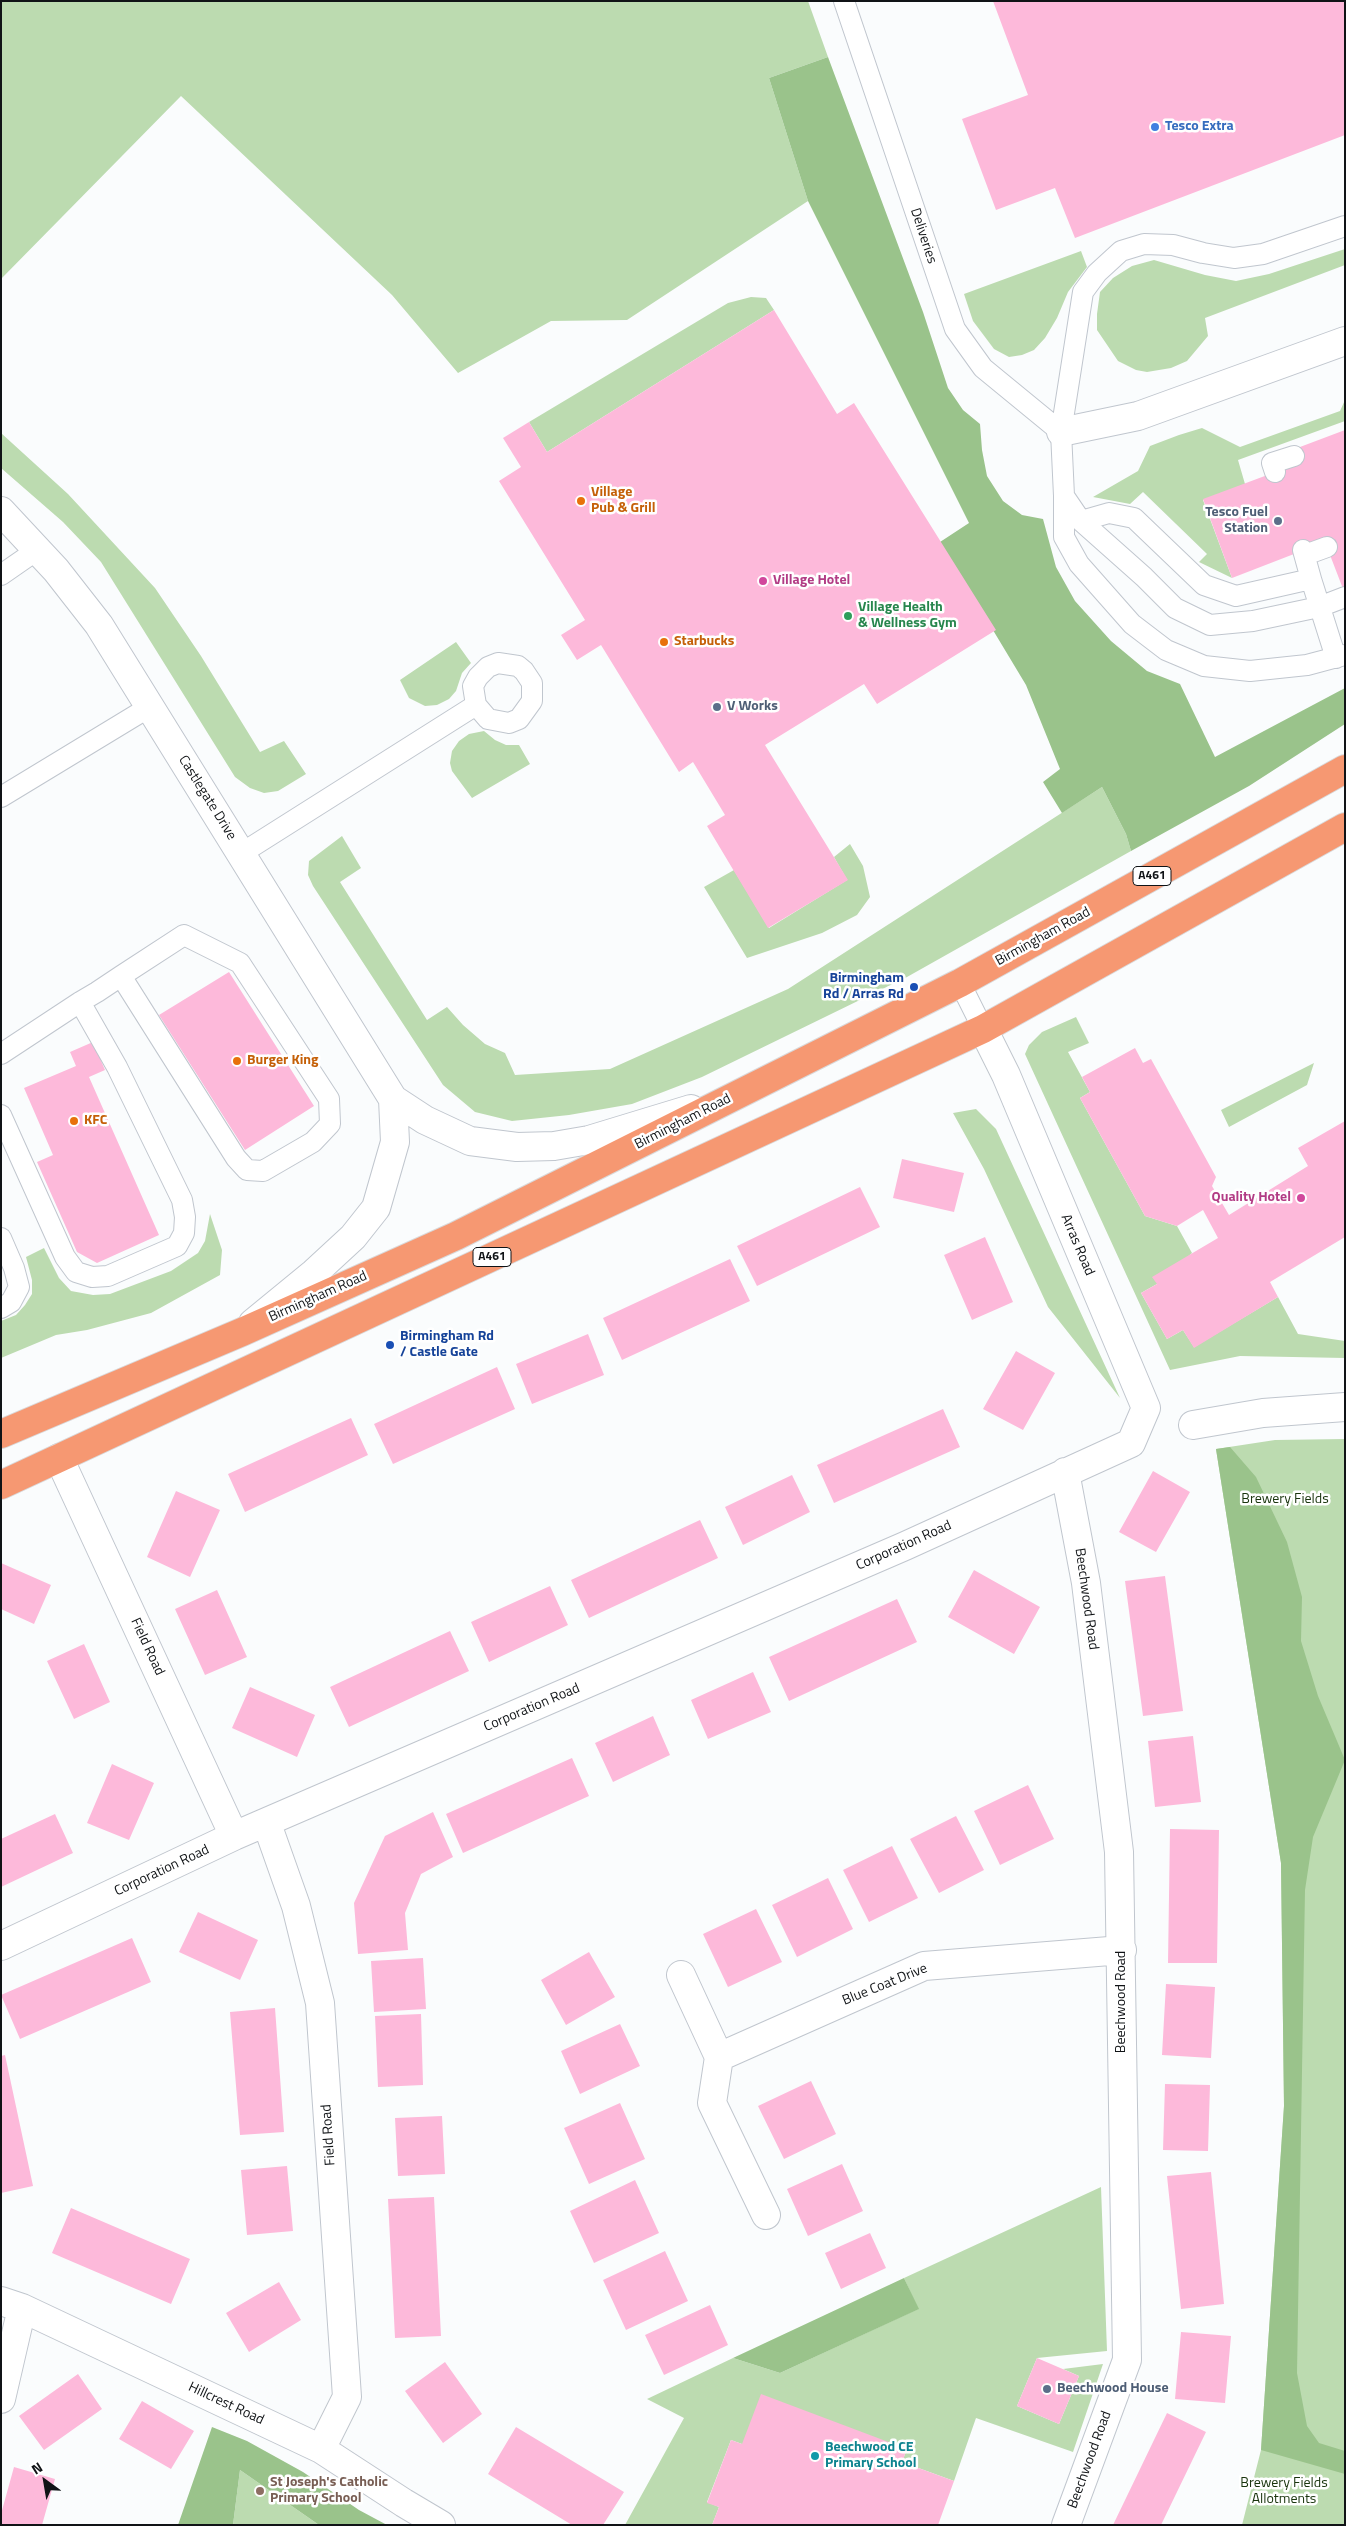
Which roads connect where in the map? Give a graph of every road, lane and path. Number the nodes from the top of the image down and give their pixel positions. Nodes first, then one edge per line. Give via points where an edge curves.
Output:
1 (844, 1) edge
2 (1345, 226) edge
3 (1345, 340) edge
4 (1061, 432) junction
5 (1294, 456) dead end
6 (1275, 472) dead end
7 (1064, 496) junction
8 (1, 511) edge
9 (1081, 521) junction
10 (1327, 547) dead end
11 (37, 550) junction
12 (1, 575) edge
13 (1311, 579) junction
14 (1345, 597) edge
15 (1319, 607) junction
16 (1340, 656) edge
17 (476, 705) dead end
18 (151, 706) junction
19 (1345, 769) edge
20 (1, 797) edge
21 (1345, 827) edge
22 (242, 854) junction
23 (121, 976) junction
24 (960, 983) junction
25 (80, 1002) junction
26 (983, 1029) junction
27 (1, 1054) edge
28 (738, 1095) junction
29 (393, 1099) junction
30 (1, 1115) edge
31 (1, 1238) edge
32 (1, 1308) edge
33 (242, 1332) junction
34 (1345, 1407) edge
35 (1194, 1425) dead end
36 (1, 1434) edge
37 (60, 1458) junction
38 (1065, 1472) junction
39 (1, 1485) edge
40 (267, 1824) junction
41 (234, 1836) junction
42 (1, 1946) edge
43 (1122, 1950) junction
44 (681, 1975) dead end
45 (719, 2057) junction
46 (766, 2216) dead end
47 (12, 2304) edge
48 (1, 2400) edge
49 (321, 2448) junction
50 (441, 2525) edge
51 (1066, 2525) edge

1 - 4 lane, Deliveries via 954,329 982,368
2 - 4 lane via 1263,254 1234,258 1173,245 1144,244 1121,251 1083,292
3 - 4 street via 1138,416
4 - 7 lane
5 - 6 lane via 1272,463
7 - 9 lane
7 - 16 lane via 1064,537 1079,564 1132,624 1166,650 1204,666 1250,671 1307,665
8 - 11 street, Castlegate Drive
9 - 13 lane via 1108,513 1134,518 1204,585 1236,596
9 - 15 lane via 1175,608 1210,625 1253,621
10 - 13 lane via 1304,552
11 - 12 lane
11 - 18 street, Castlegate Drive via 99,625
13 - 15 lane
14 - 15 lane
15 - 16 lane
17 - 22 lane
18 - 20 lane
18 - 22 street, Castlegate Drive
19 - 24 highway, Birmingham Road / A461
21 - 26 highway, A461
22 - 29 street, Castlegate Drive
23 - 23 lane via 184,936 240,963 329,1099 330,1124 313,1142 263,1171 247,1170 236,1158
23 - 25 lane
24 - 26 lane, Arras Road
24 - 28 highway, Birmingham Road / A461
25 - 27 lane
25 - 30 lane via 117,1067 182,1200 184,1233 177,1246 108,1276 92,1277 76,1272 65,1257
26 - 37 highway, A461
26 - 38 street, Arras Road via 1006,1075 1146,1408 1131,1443
28 - 29 street, Castlegate Drive via 589,1140 554,1146 517,1147 470,1141 425,1120
28 - 33 highway, Birmingham Road / A461 via 456,1236
29 - 33 street, Castlegate Drive via 395,1142 376,1208 353,1237 321,1267
31 - 32 lane via 18,1287 10,1302
33 - 36 highway, Birmingham Road / A461
34 - 35 street via 1263,1413
37 - 39 highway, A461
37 - 41 street, Field Road
38 - 40 street, Corporation Road via 905,1546
38 - 43 street, Beechwood Road via 1086,1584 1116,1833
40 - 41 street, Corporation Road
40 - 49 street, Field Road via 296,1906 320,2003 347,2397
41 - 42 street, Corporation Road
43 - 45 street, Blue Coat Drive via 924,1966
43 - 51 street, Beechwood Road via 1122,2178 1127,2360
44 - 45 street
45 - 46 street via 712,2103
47 - 48 street
47 - 49 street, Hillcrest Road
49 - 50 street, Hillcrest Road

